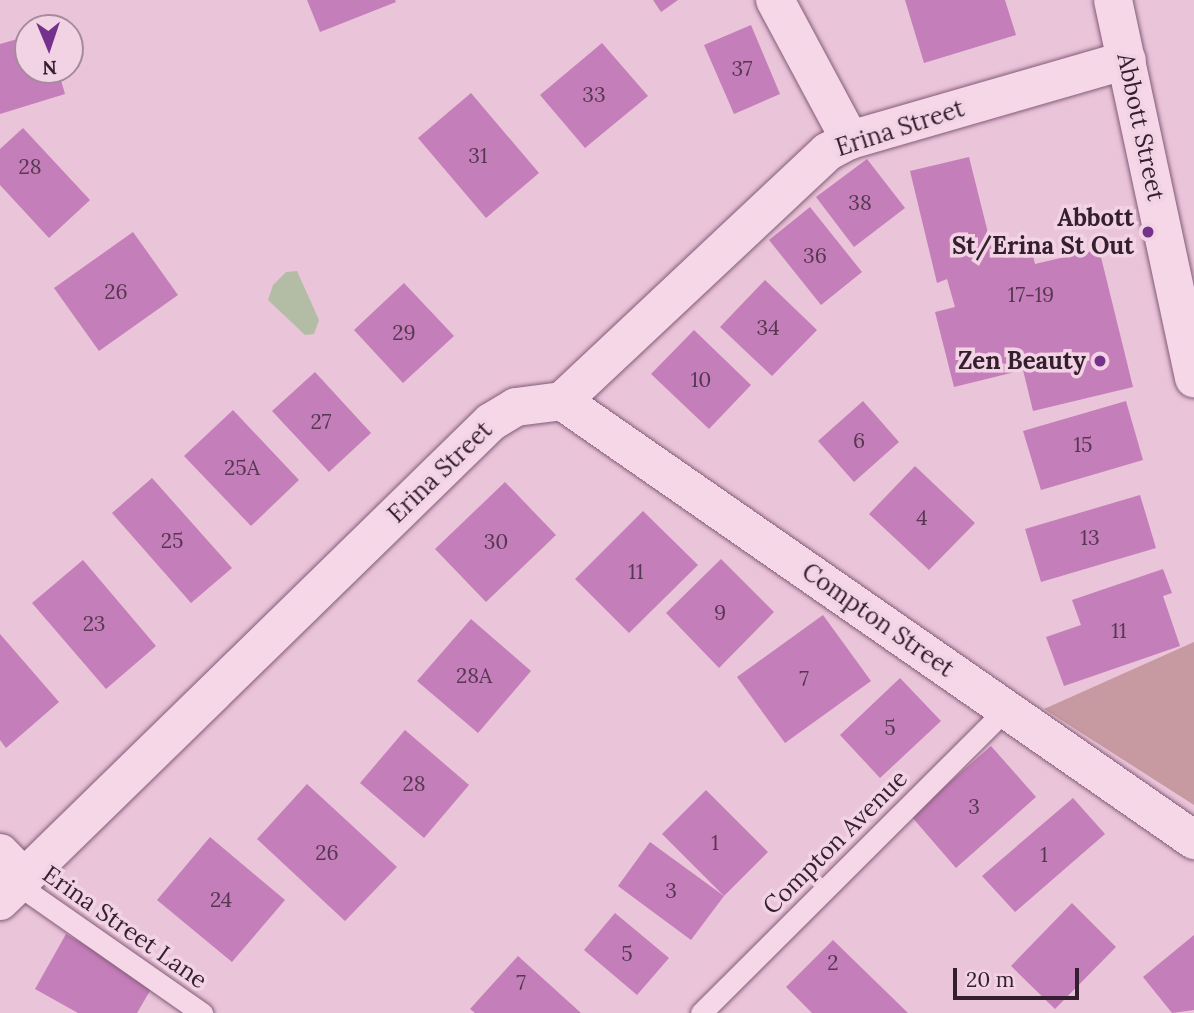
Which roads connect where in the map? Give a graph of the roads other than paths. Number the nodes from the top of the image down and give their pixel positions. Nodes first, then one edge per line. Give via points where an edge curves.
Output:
1 (775, 0) edge
2 (1113, 0) edge
3 (1127, 60) junction
4 (850, 140) junction
5 (1194, 377) edge
6 (562, 401) junction
7 (1006, 709) junction
8 (1194, 840) edge
9 (10, 879) edge
10 (202, 1013) edge
11 (701, 1013) edge

1 - 4 street
2 - 3 street, Abbott Street
3 - 4 street, Erina Street
3 - 5 street, Abbott Street
4 - 6 street, Erina Street via 827,152
6 - 7 street, Compton Street
6 - 9 street, Erina Street via 516,407 491,422
7 - 8 street, Compton Street
7 - 11 lane, Compton Avenue
9 - 10 lane, Erina Street Lane

